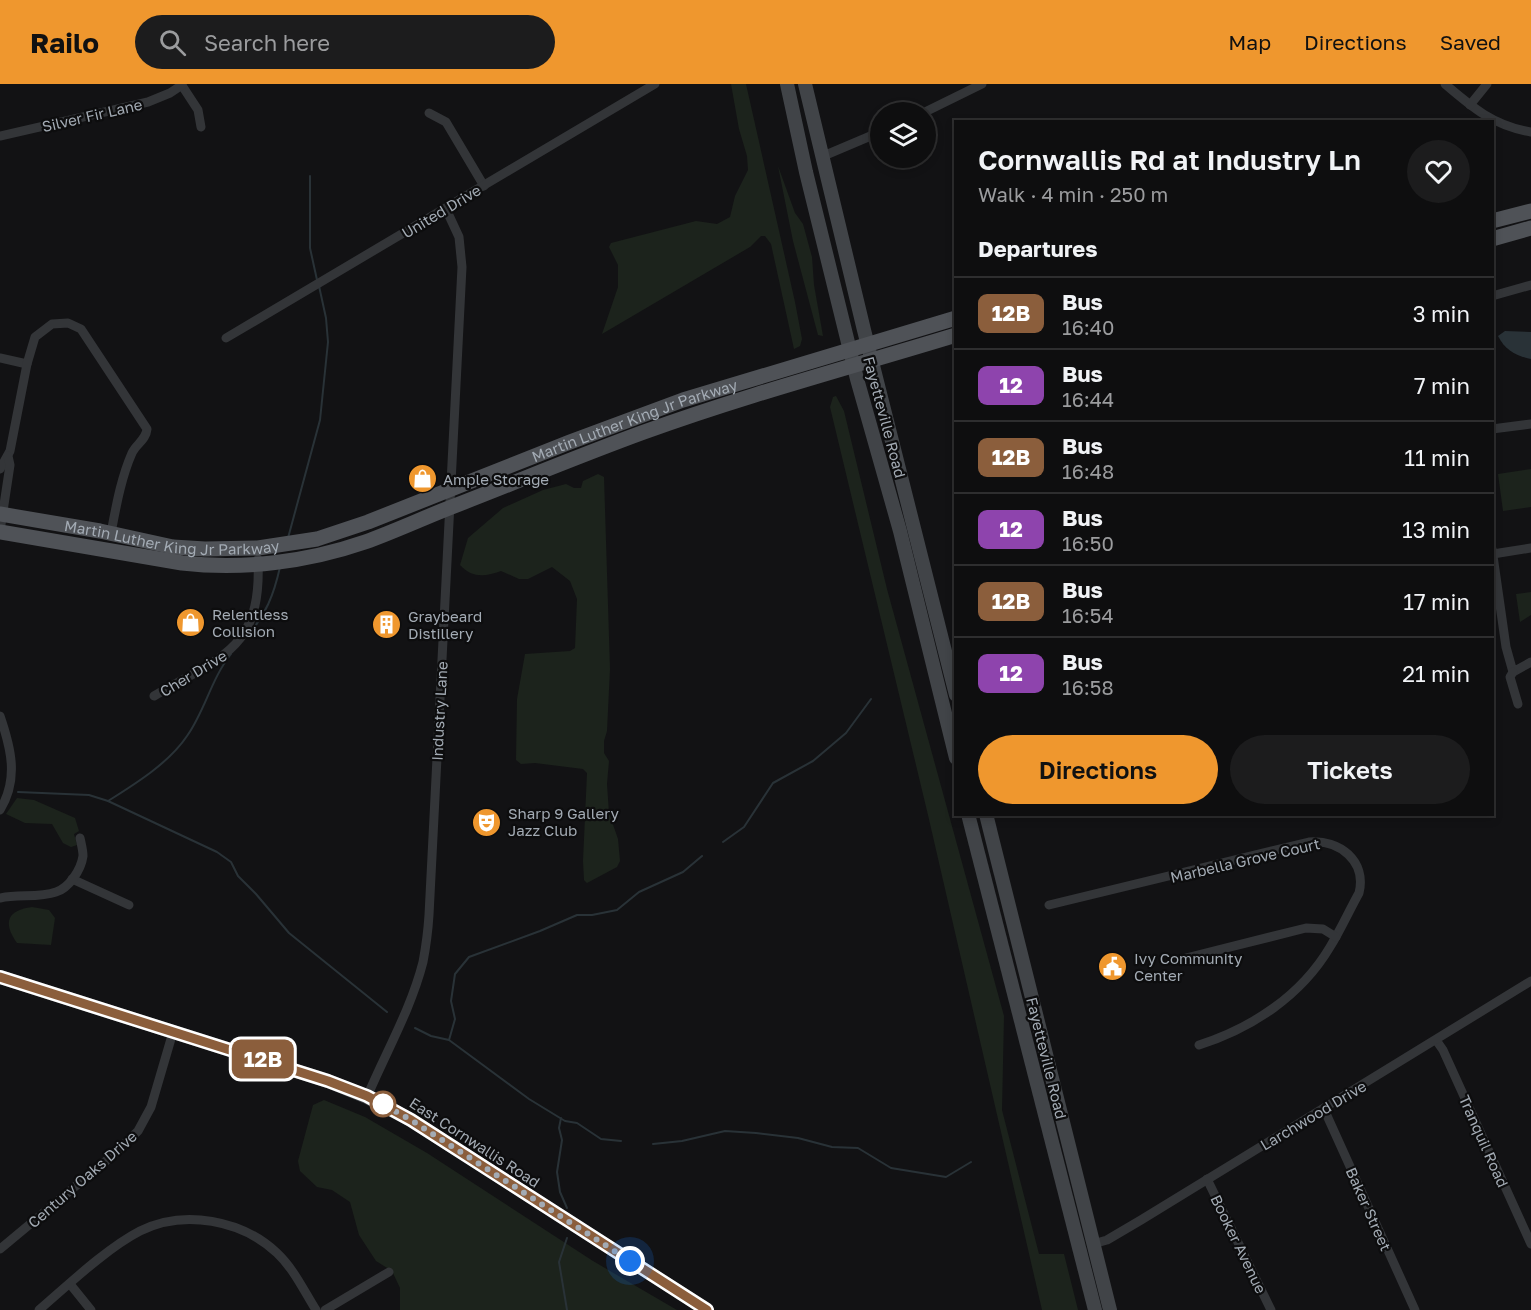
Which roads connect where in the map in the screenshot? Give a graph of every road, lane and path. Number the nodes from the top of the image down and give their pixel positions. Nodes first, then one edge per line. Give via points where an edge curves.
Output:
1 (655, 84) edge
2 (788, 84) edge
3 (805, 84) edge
4 (982, 84) edge
5 (1445, 84) edge
6 (1487, 84) edge
7 (181, 85) edge
8 (1470, 105) junction
9 (936, 107) edge
10 (429, 113) dead end
11 (1493, 120) edge
12 (1494, 121) edge
13 (201, 127) dead end
14 (1531, 132) edge
15 (0, 136) edge
16 (870, 136) edge
17 (821, 157) junction
18 (484, 186) junction
19 (446, 209) junction
20 (1531, 211) edge
21 (1494, 220) edge
22 (1531, 228) edge
23 (1494, 238) edge
24 (1531, 285) edge
25 (1494, 295) edge
26 (954, 319) edge
27 (954, 336) edge
28 (226, 338) dead end
29 (868, 344) junction
30 (850, 349) junction
31 (0, 358) edge
32 (871, 361) junction
33 (27, 364) junction
34 (854, 365) junction
35 (1531, 424) edge
36 (1494, 429) edge
37 (4, 463) edge
38 (450, 490) junction
39 (449, 508) junction
40 (1, 514) edge
41 (0, 531) edge
42 (111, 533) junction
43 (258, 548) junction
44 (1531, 548) edge
45 (1494, 551) edge
46 (1494, 558) edge
47 (259, 565) junction
48 (1531, 662) edge
49 (1513, 672) junction
50 (954, 687) edge
51 (154, 696) dead end
52 (1518, 704) dead end
53 (0, 716) edge
54 (954, 750) edge
55 (0, 810) edge
56 (970, 816) edge
57 (986, 816) edge
58 (80, 837) dead end
59 (72, 879) junction
60 (0, 897) edge
61 (129, 905) dead end
62 (1049, 905) dead end
63 (1336, 936) junction
64 (1178, 960) dead end
65 (0, 977) edge
66 (1531, 981) edge
67 (173, 1032) junction
68 (1436, 1040) junction
69 (1199, 1045) dead end
70 (367, 1096) junction
71 (1324, 1108) junction
72 (1207, 1179) junction
73 (1093, 1244) junction
74 (1531, 1244) edge
75 (0, 1249) edge
76 (389, 1272) dead end
77 (70, 1284) junction
78 (39, 1310) edge
79 (91, 1310) edge
80 (316, 1310) edge
81 (325, 1310) edge
82 (707, 1310) edge
83 (1095, 1310) edge
84 (1110, 1310) edge
85 (1270, 1310) edge
86 (1415, 1310) edge

1 - 18 street, United Drive
2 - 30 main road, Fayetteville Road
3 - 17 main road, Fayetteville Road
4 - 9 street
5 - 8 street
6 - 8 street
7 - 13 street via 198,110
7 - 15 street, Silver Fir Lane via 148,102
8 - 11 street
10 - 18 street via 446,122
12 - 14 street via 1510,129
16 - 17 street
17 - 29 main road, Fayetteville Road
18 - 19 street, United Drive
19 - 28 street, United Drive
19 - 38 street, Industry Lane via 457,230 462,267
20 - 21 main road
22 - 23 main road
24 - 25 street
26 - 29 main road, Martin Luther King Jr Parkway
27 - 32 main road, Martin Luther King Jr Parkway
29 - 30 main road, Martin Luther King Jr Parkway
29 - 32 main road, Fayetteville Road
30 - 34 main road, Fayetteville Road
30 - 38 main road, Martin Luther King Jr Parkway via 648,413
31 - 33 street
32 - 34 main road, Martin Luther King Jr Parkway
32 - 50 main road, Fayetteville Road
33 - 37 street
33 - 42 street via 35,337 45,328 61,323 81,329 146,425 147,434 132,453 117,499
34 - 39 main road, Martin Luther King Jr Parkway via 645,432
34 - 54 main road, Fayetteville Road
35 - 36 street
37 - 40 street
38 - 39 street, Industry Lane
38 - 43 main road, Martin Luther King Jr Parkway via 336,534
39 - 47 main road, Martin Luther King Jr Parkway via 365,542
39 - 70 street, Industry Lane via 427,939 410,1001
40 - 41 street
40 - 42 main road, Martin Luther King Jr Parkway
41 - 47 main road, Martin Luther King Jr Parkway via 212,567
42 - 43 main road, Martin Luther King Jr Parkway via 173,547
43 - 47 street, Cher Drive
44 - 45 street
46 - 49 street
47 - 51 street, Cher Drive via 254,615 240,642
48 - 49 street
49 - 52 street via 1510,677
53 - 55 street via 12,756 12,775
56 - 83 main road, Fayetteville Road
57 - 73 main road, Fayetteville Road
58 - 59 street via 83,856
59 - 60 street via 55,893
59 - 61 street
62 - 63 street, Marbella Grove Court via 1309,842 1327,842 1351,856 1361,884
63 - 64 street via 1323,929 1306,928
63 - 69 street, Marbella Grove Court via 1309,976 1284,1000 1238,1030
65 - 67 main road, East Cornwallis Road
66 - 68 street, Larchwood Drive
67 - 70 main road, East Cornwallis Road
67 - 75 street, Century Oaks Drive via 151,1107 138,1131
68 - 71 street, Larchwood Drive
68 - 74 street, Tranquil Road
70 - 82 main road, East Cornwallis Road via 411,1120
71 - 72 street, Larchwood Drive
71 - 86 street, Baker Street
72 - 73 street, Larchwood Drive via 1107,1240
72 - 85 street, Booker Avenue
73 - 84 main road, Fayetteville Road
76 - 81 street
77 - 78 street
77 - 79 street
77 - 80 street via 142,1230 164,1222 207,1221 247,1232 276,1252

